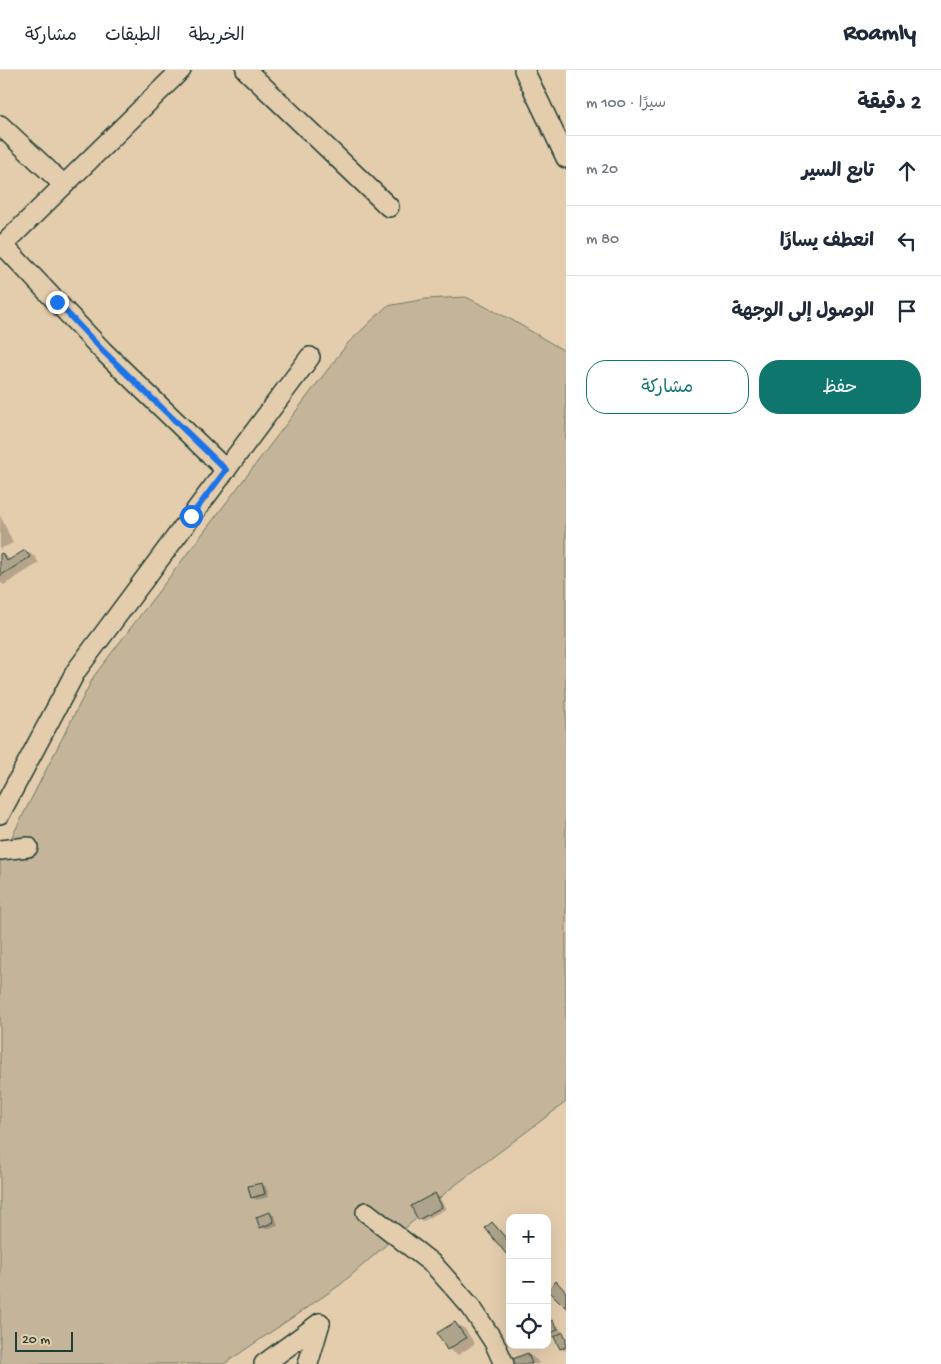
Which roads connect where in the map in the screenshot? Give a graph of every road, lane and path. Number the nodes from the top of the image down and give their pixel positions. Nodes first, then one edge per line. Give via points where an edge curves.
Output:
1 (181, 70) edge
2 (246, 70) edge
3 (524, 70) edge
4 (0, 124) edge
5 (566, 158) edge
6 (64, 185) junction
7 (389, 207) dead end
8 (2, 246) edge
9 (310, 357) dead end
10 (226, 470) junction
11 (0, 814) edge
12 (28, 847) dead end
13 (0, 850) edge
14 (366, 1212) dead end
15 (269, 1362) edge
16 (308, 1364) edge
17 (504, 1364) edge

1 - 6 street
2 - 7 street
3 - 5 street
4 - 6 street
6 - 8 street
8 - 10 street via 103,351
9 - 10 street
10 - 11 street via 76,671
12 - 13 street
14 - 17 street via 434,1265 471,1307
15 - 16 street via 320,1323

